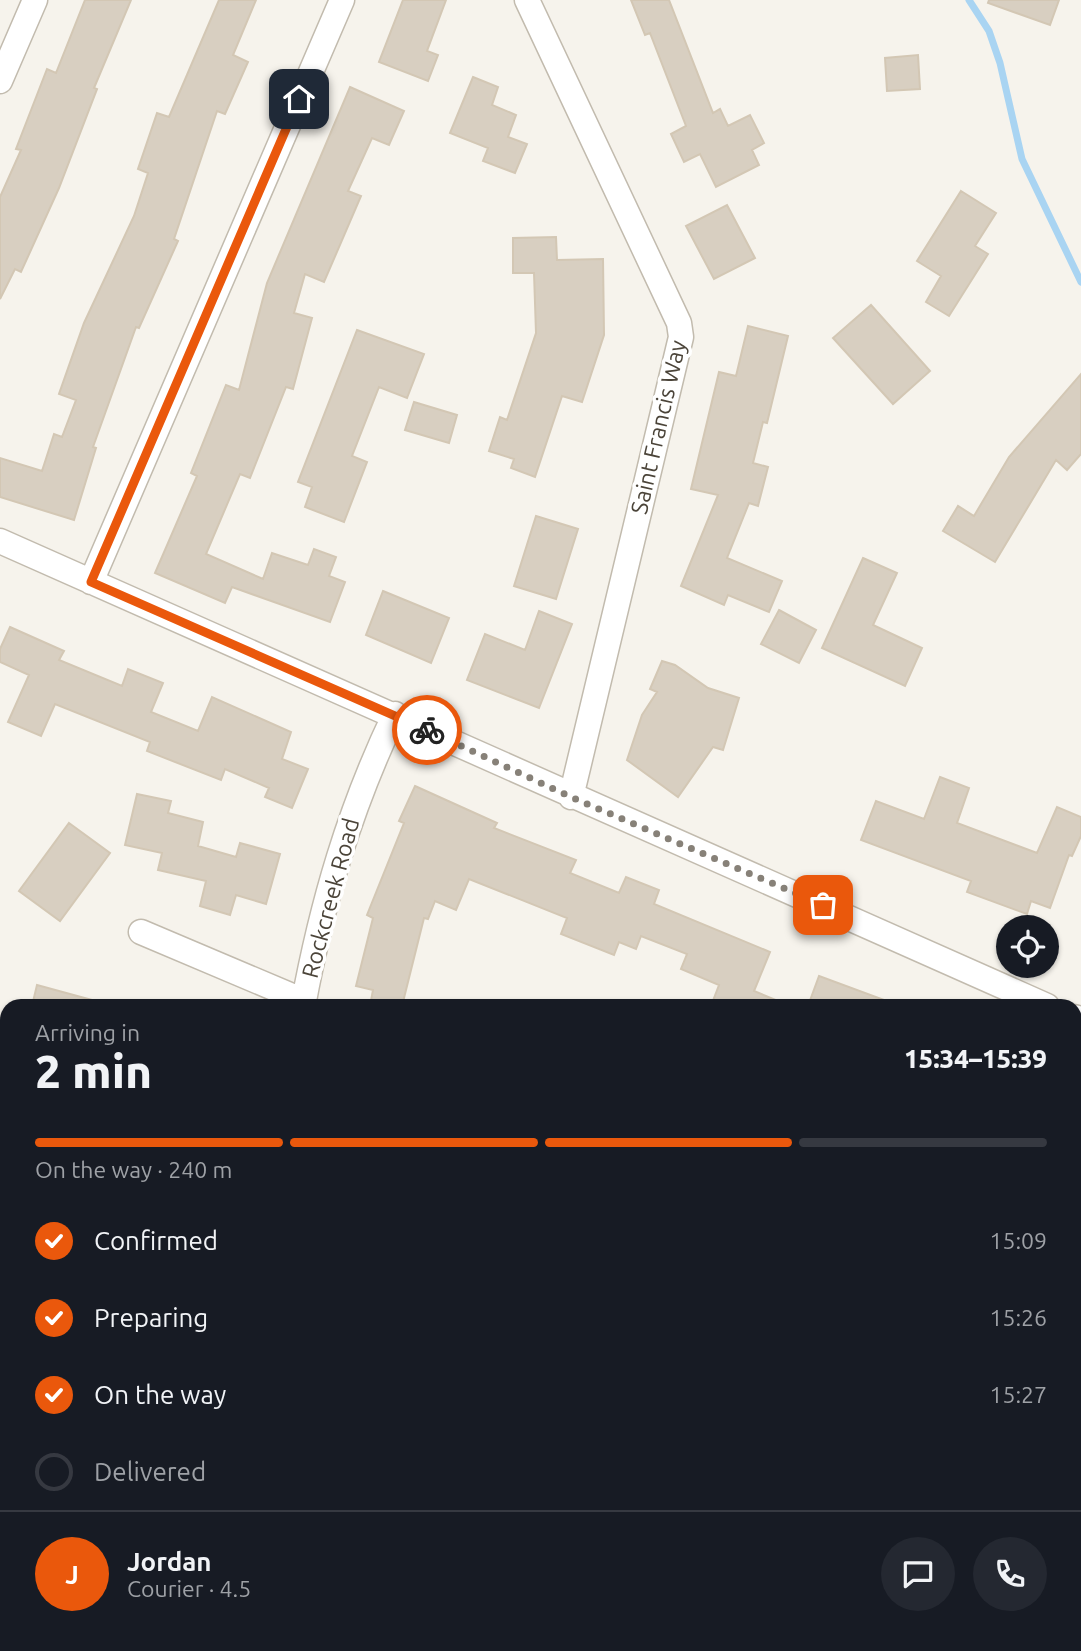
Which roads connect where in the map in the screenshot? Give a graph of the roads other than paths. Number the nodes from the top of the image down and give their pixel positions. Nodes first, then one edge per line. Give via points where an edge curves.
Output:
1 (35, 0) edge
2 (342, 0) edge
3 (527, 0) edge
4 (0, 81) edge
5 (0, 541) edge
6 (91, 582) junction
7 (394, 714) junction
8 (571, 797) junction
9 (141, 932) dead end
10 (293, 999) edge
11 (305, 999) edge
12 (1029, 999) edge

1 - 4 street
2 - 6 street
3 - 8 street, Saint Francis Way via 679,323 681,337
5 - 6 street
6 - 7 street
7 - 8 street
7 - 11 street, Rockcreek Road via 337,856
8 - 12 street
9 - 10 street

